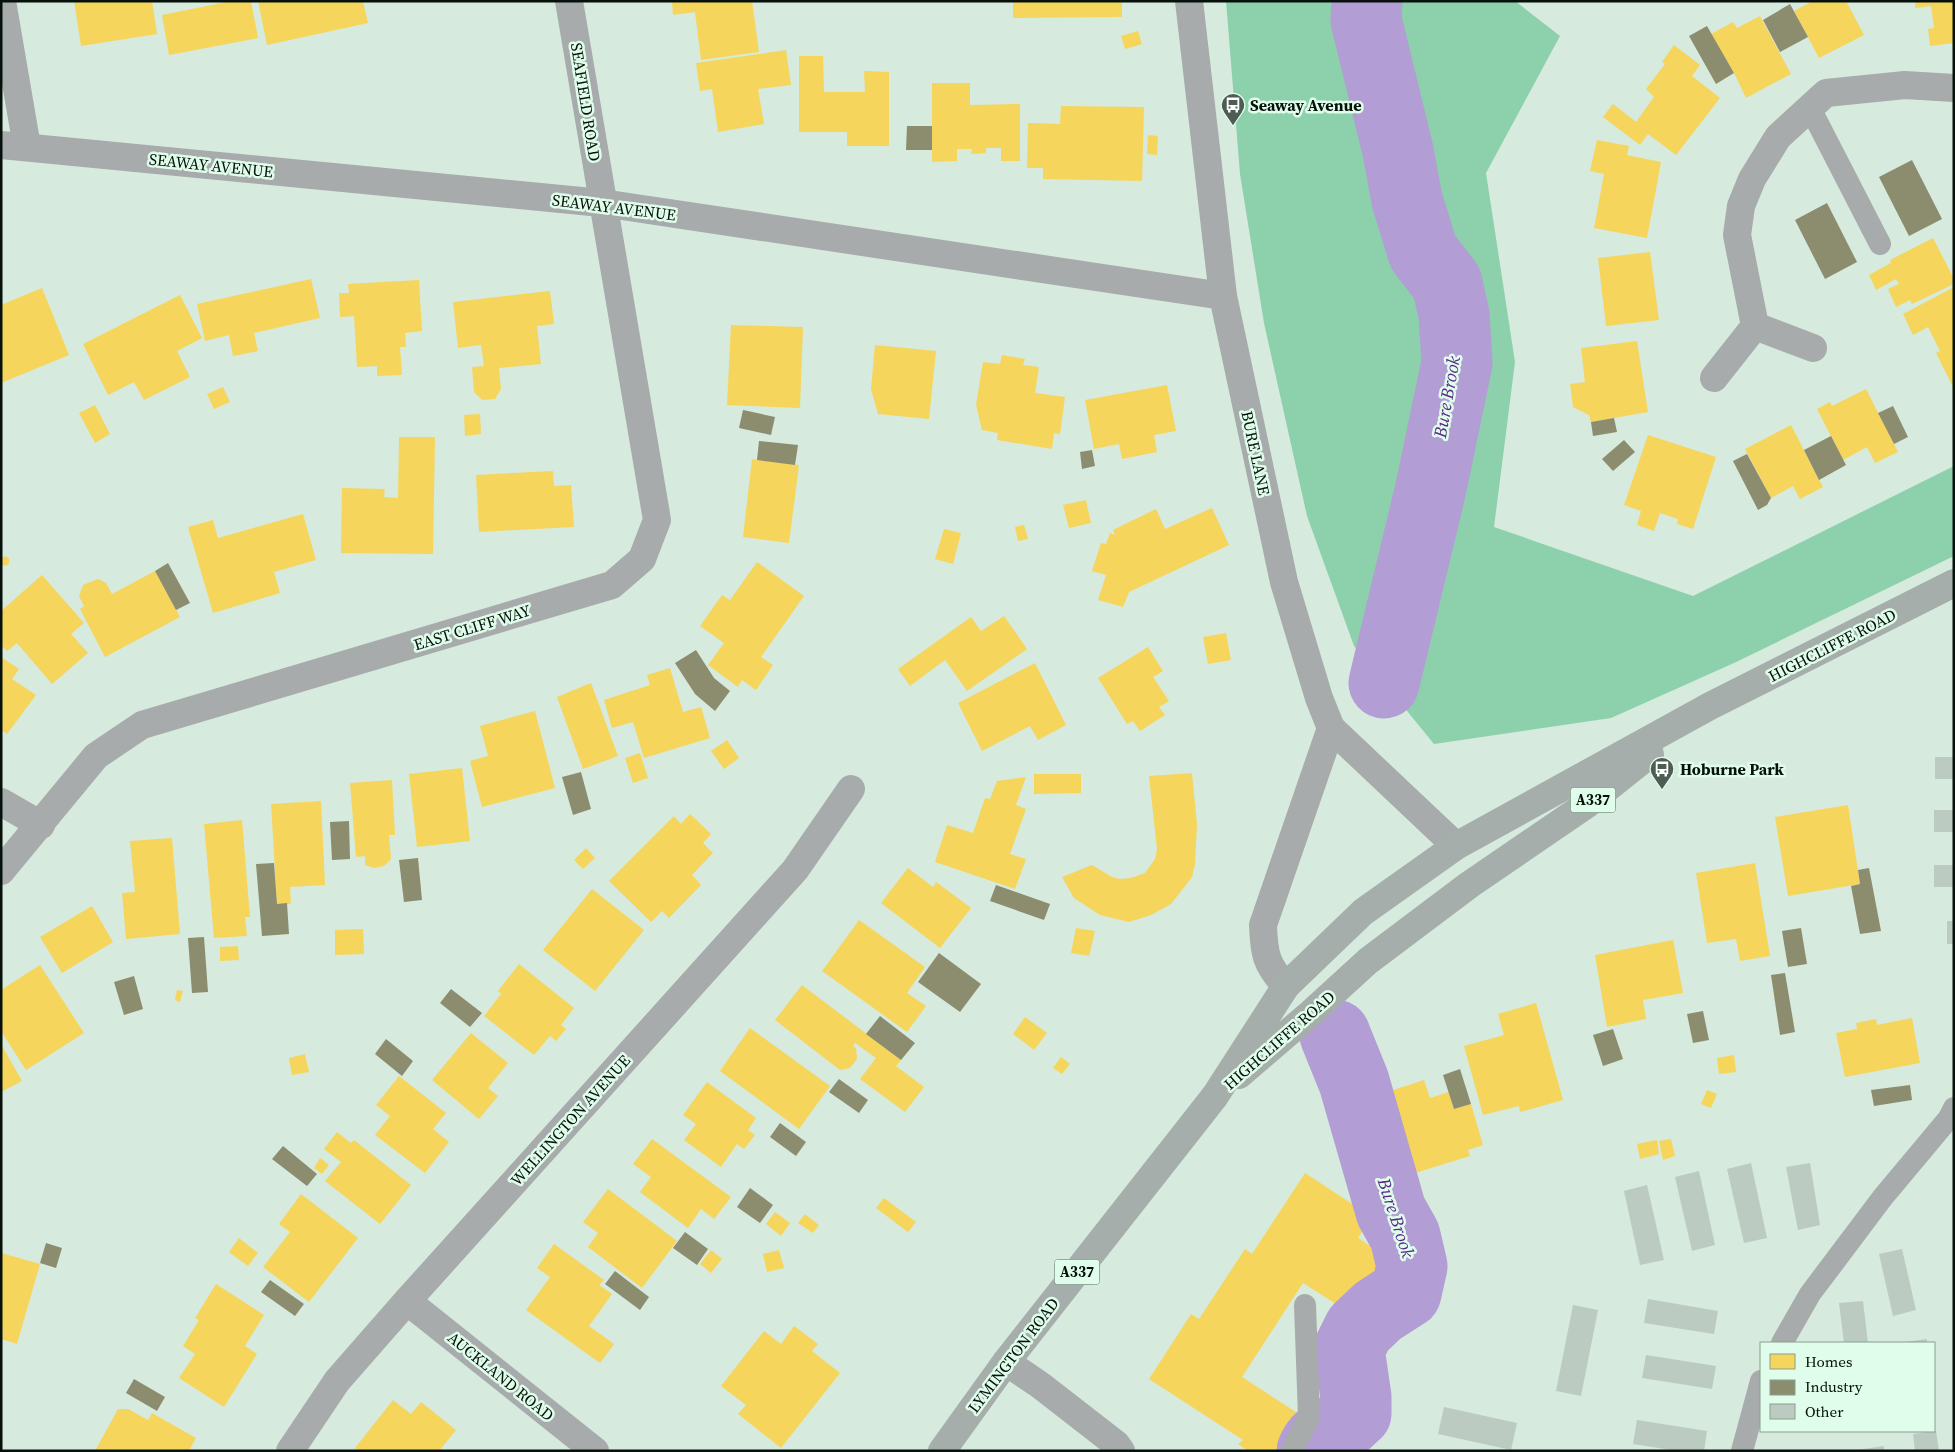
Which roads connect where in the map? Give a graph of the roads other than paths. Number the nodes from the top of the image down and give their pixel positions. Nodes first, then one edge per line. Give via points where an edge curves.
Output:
1 (2, 1) edge
2 (569, 1) edge
3 (1189, 1) edge
4 (1954, 88) edge
5 (1810, 108) junction
6 (14, 146) edge
7 (602, 204) junction
8 (1880, 244) dead end
9 (1222, 296) junction
10 (1755, 326) junction
11 (1813, 348) dead end
12 (1714, 378) dead end
13 (1954, 583) edge
14 (1710, 706) junction
15 (1331, 728) junction
16 (850, 789) dead end
17 (1, 802) edge
18 (41, 824) junction
19 (1456, 846) junction
20 (1, 871) edge
21 (1469, 885) junction
22 (1286, 986) junction
23 (1310, 1014) junction
24 (1215, 1096) junction
25 (1954, 1108) edge
26 (407, 1301) junction
27 (1305, 1305) dead end
28 (1783, 1342) edge
29 (1006, 1362) junction
30 (1760, 1385) edge
31 (290, 1451) edge
32 (595, 1451) edge
33 (942, 1451) edge
34 (1121, 1451) edge
35 (1292, 1451) edge
36 (1742, 1451) edge

1 - 6 street
2 - 7 street, SEAFIELD ROAD
3 - 9 street, BURE LANE
4 - 5 street via 1905,85 1826,93
5 - 8 lane
5 - 10 street via 1778,137 1752,179 1740,206 1737,235
6 - 7 street, SEAWAY AVENUE
7 - 9 street, SEAWAY AVENUE
7 - 18 street, EAST CLIFF WAY via 657,520 642,559 612,585 142,725 96,756
9 - 15 street, BURE LANE via 1284,582
10 - 11 street
10 - 12 street
13 - 14 main road, HIGHCLIFFE ROAD / A337
14 - 19 main road, HIGHCLIFFE ROAD / A337
14 - 21 main road, HIGHCLIFFE ROAD / A337 via 1586,805
15 - 19 street, BURE LANE
15 - 22 street via 1263,925 1266,955 1271,968
16 - 26 street, WELLINGTON AVENUE via 795,870
17 - 18 street
18 - 20 street, EAST CLIFF WAY
19 - 21 main road
19 - 22 main road, HIGHCLIFFE ROAD / A337 via 1363,912
21 - 23 main road, HIGHCLIFFE ROAD / A337 via 1368,961
22 - 23 main road
22 - 24 main road, HIGHCLIFFE ROAD / A337
23 - 24 main road, HIGHCLIFFE ROAD / A337
24 - 29 main road, LYMINGTON ROAD / A337
25 - 28 lane via 1810,1294
26 - 31 street, WELLINGTON AVENUE via 338,1380
26 - 32 street, AUCKLAND ROAD
27 - 35 lane via 1309,1417
29 - 33 main road, LYMINGTON ROAD / A337
29 - 34 street via 1048,1391
30 - 36 lane

